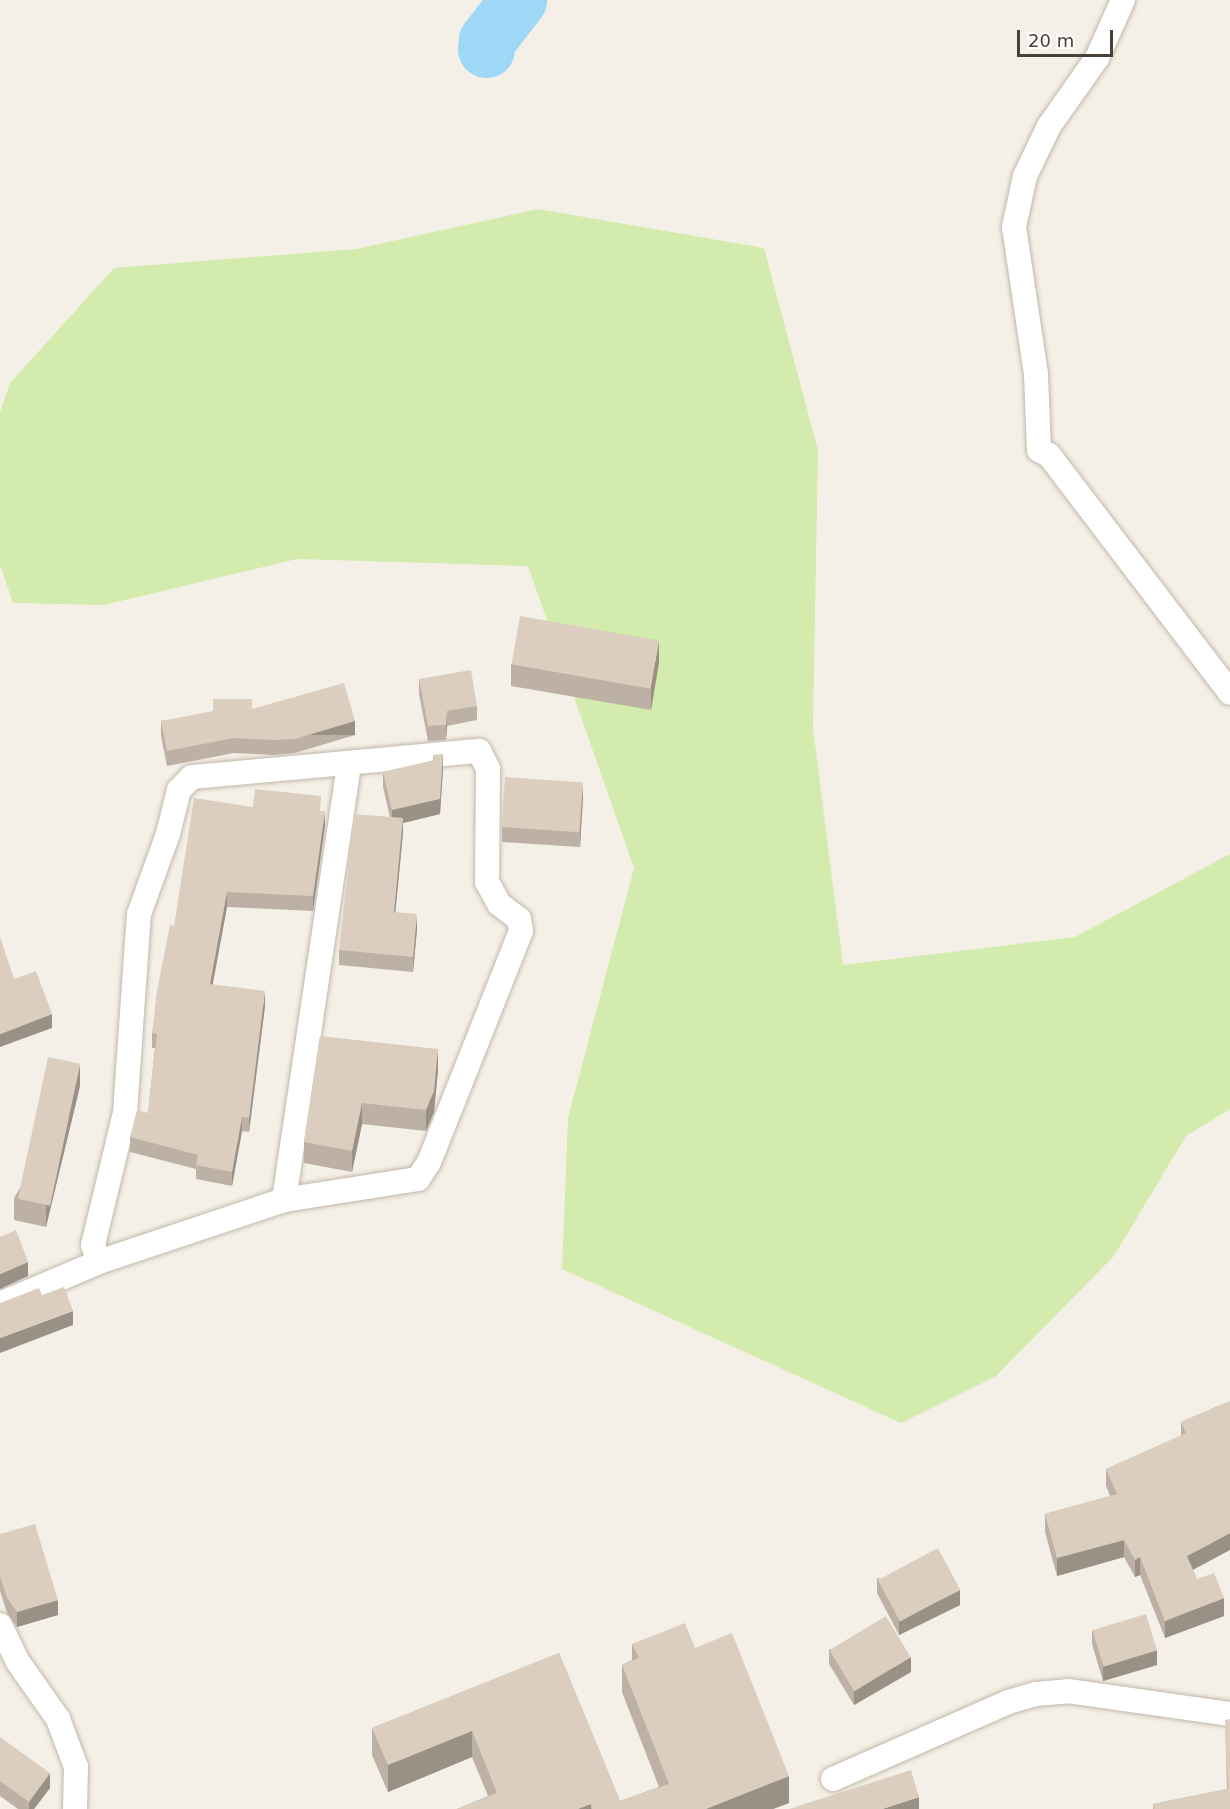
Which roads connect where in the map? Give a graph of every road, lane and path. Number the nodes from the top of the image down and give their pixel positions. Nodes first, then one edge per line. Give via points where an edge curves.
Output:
1 (1123, 0) edge
2 (1230, 693) edge
3 (349, 763) junction
4 (284, 1200) junction
5 (99, 1262) junction
6 (0, 1304) edge
7 (0, 1625) edge
8 (1230, 1714) edge
9 (833, 1779) dead end
10 (75, 1809) edge

1 - 2 street via 1097,58 1044,136 1025,176 1014,227 1036,375 1039,450 1049,455
3 - 4 street
3 - 4 street via 479,751 488,769 487,882 499,904 519,919 521,931 429,1162 418,1179
3 - 5 street via 192,777 179,790 168,834 139,914 125,1113 93,1245
4 - 5 street
5 - 6 street
7 - 10 street via 18,1662 58,1719 76,1767
8 - 9 street via 1068,1691 1036,1694 1008,1702

